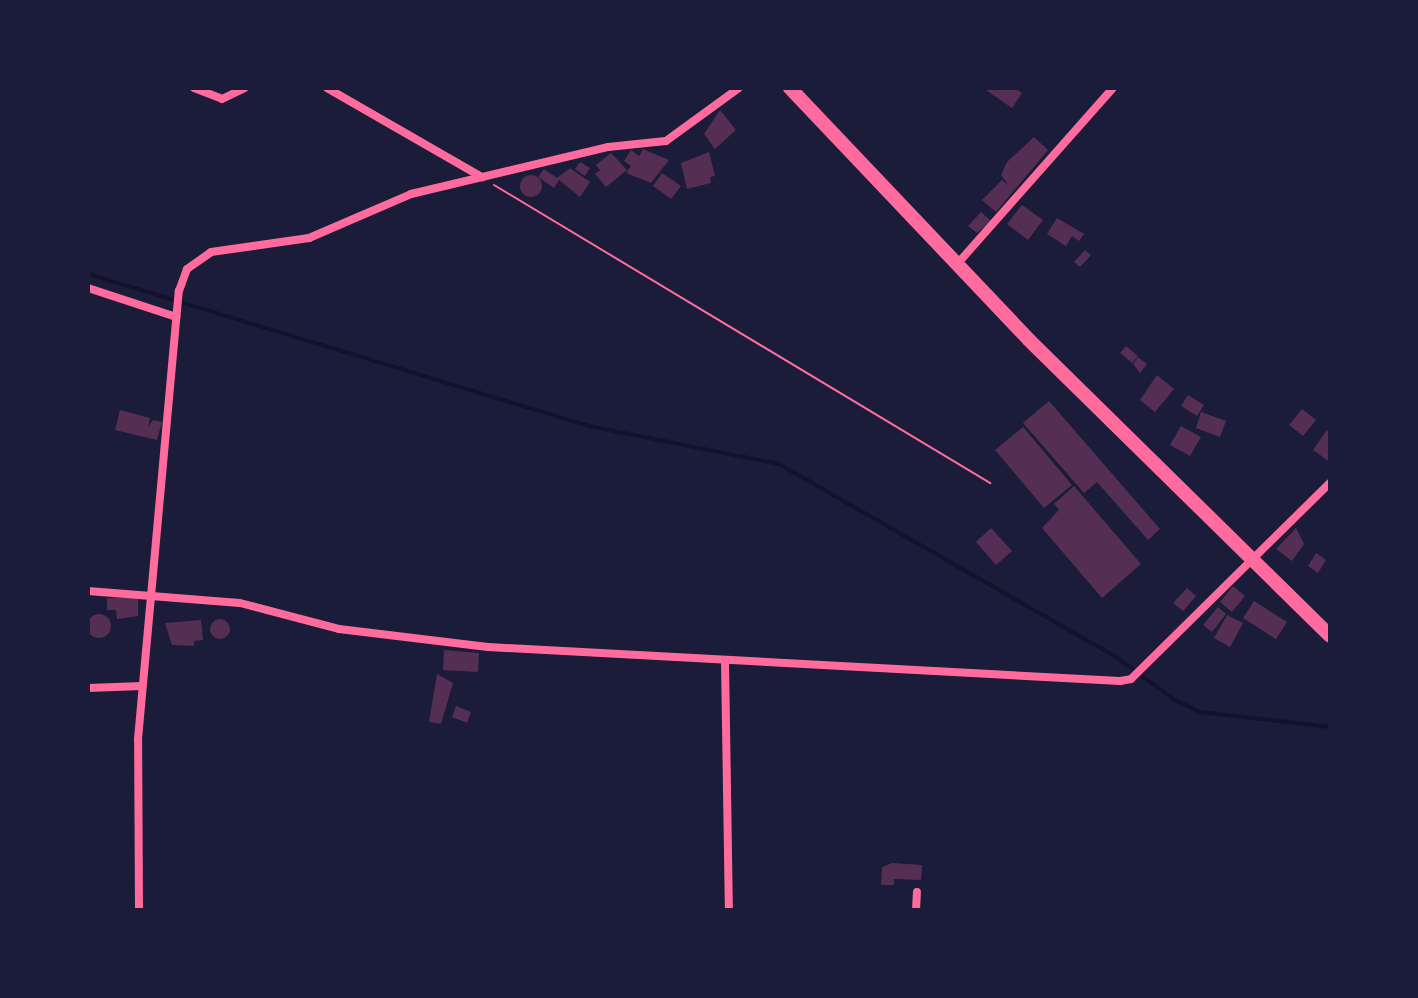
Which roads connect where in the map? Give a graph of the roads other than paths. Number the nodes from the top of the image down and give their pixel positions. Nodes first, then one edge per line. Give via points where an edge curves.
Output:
1 (194, 88) edge
2 (245, 88) edge
3 (327, 88) edge
4 (739, 88) edge
5 (790, 88) edge
6 (1113, 88) edge
7 (482, 178) junction
8 (959, 262) junction
9 (88, 288) edge
10 (176, 317) junction
11 (1330, 483) edge
12 (1249, 559) junction
13 (88, 591) edge
14 (152, 594) junction
15 (1330, 636) edge
16 (725, 662) junction
17 (142, 686) junction
18 (88, 688) edge
19 (917, 892) dead end
20 (139, 910) edge
21 (729, 910) edge
22 (916, 910) edge

1 - 2 street via 222,99
3 - 7 street
4 - 7 street via 666,141 608,147
5 - 8 highway
6 - 8 street
7 - 10 street via 411,194 309,238 203,256 183,274
8 - 12 highway via 1029,340
9 - 10 street
10 - 14 street
11 - 12 street
12 - 15 highway
12 - 16 street via 1131,679
13 - 14 street
14 - 16 street via 256,606 339,629 488,647
14 - 17 street
16 - 21 street
17 - 18 street
17 - 20 street via 136,775
19 - 22 street

